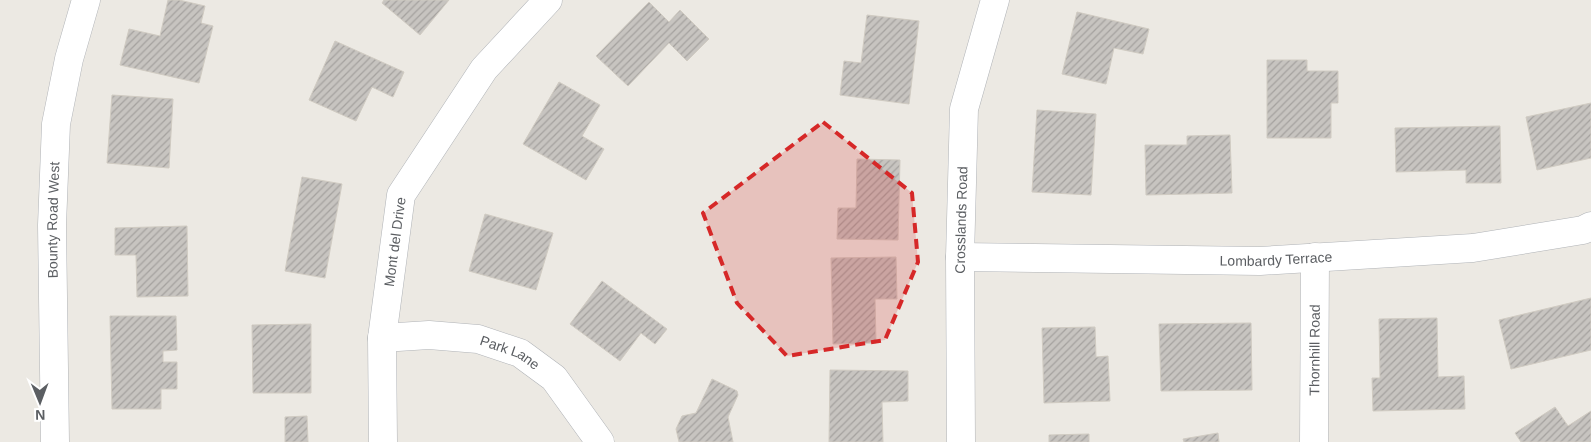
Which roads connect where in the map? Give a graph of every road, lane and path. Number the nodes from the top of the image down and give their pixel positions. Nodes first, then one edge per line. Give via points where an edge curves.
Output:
1 (86, 0) edge
2 (548, 0) edge
3 (995, 0) edge
4 (1591, 226) edge
5 (960, 257) junction
6 (1315, 257) junction
7 (382, 338) junction
8 (56, 442) edge
9 (383, 442) edge
10 (600, 442) edge
11 (961, 442) edge
12 (1314, 442) edge

1 - 8 street, Bounty Road West via 69,59 56,124 52,225
2 - 7 street, Mont del Drive via 484,69 401,195
3 - 5 street, Crosslands Road via 964,109
4 - 6 street, Lombardy Terrace via 1473,248
5 - 6 street, Lombardy Terrace via 1260,261
5 - 11 street, Crosslands Road
6 - 12 street, Thornhill Road
7 - 9 street, Mont del Drive
7 - 10 street, Park Lane via 478,339 520,353 554,378

